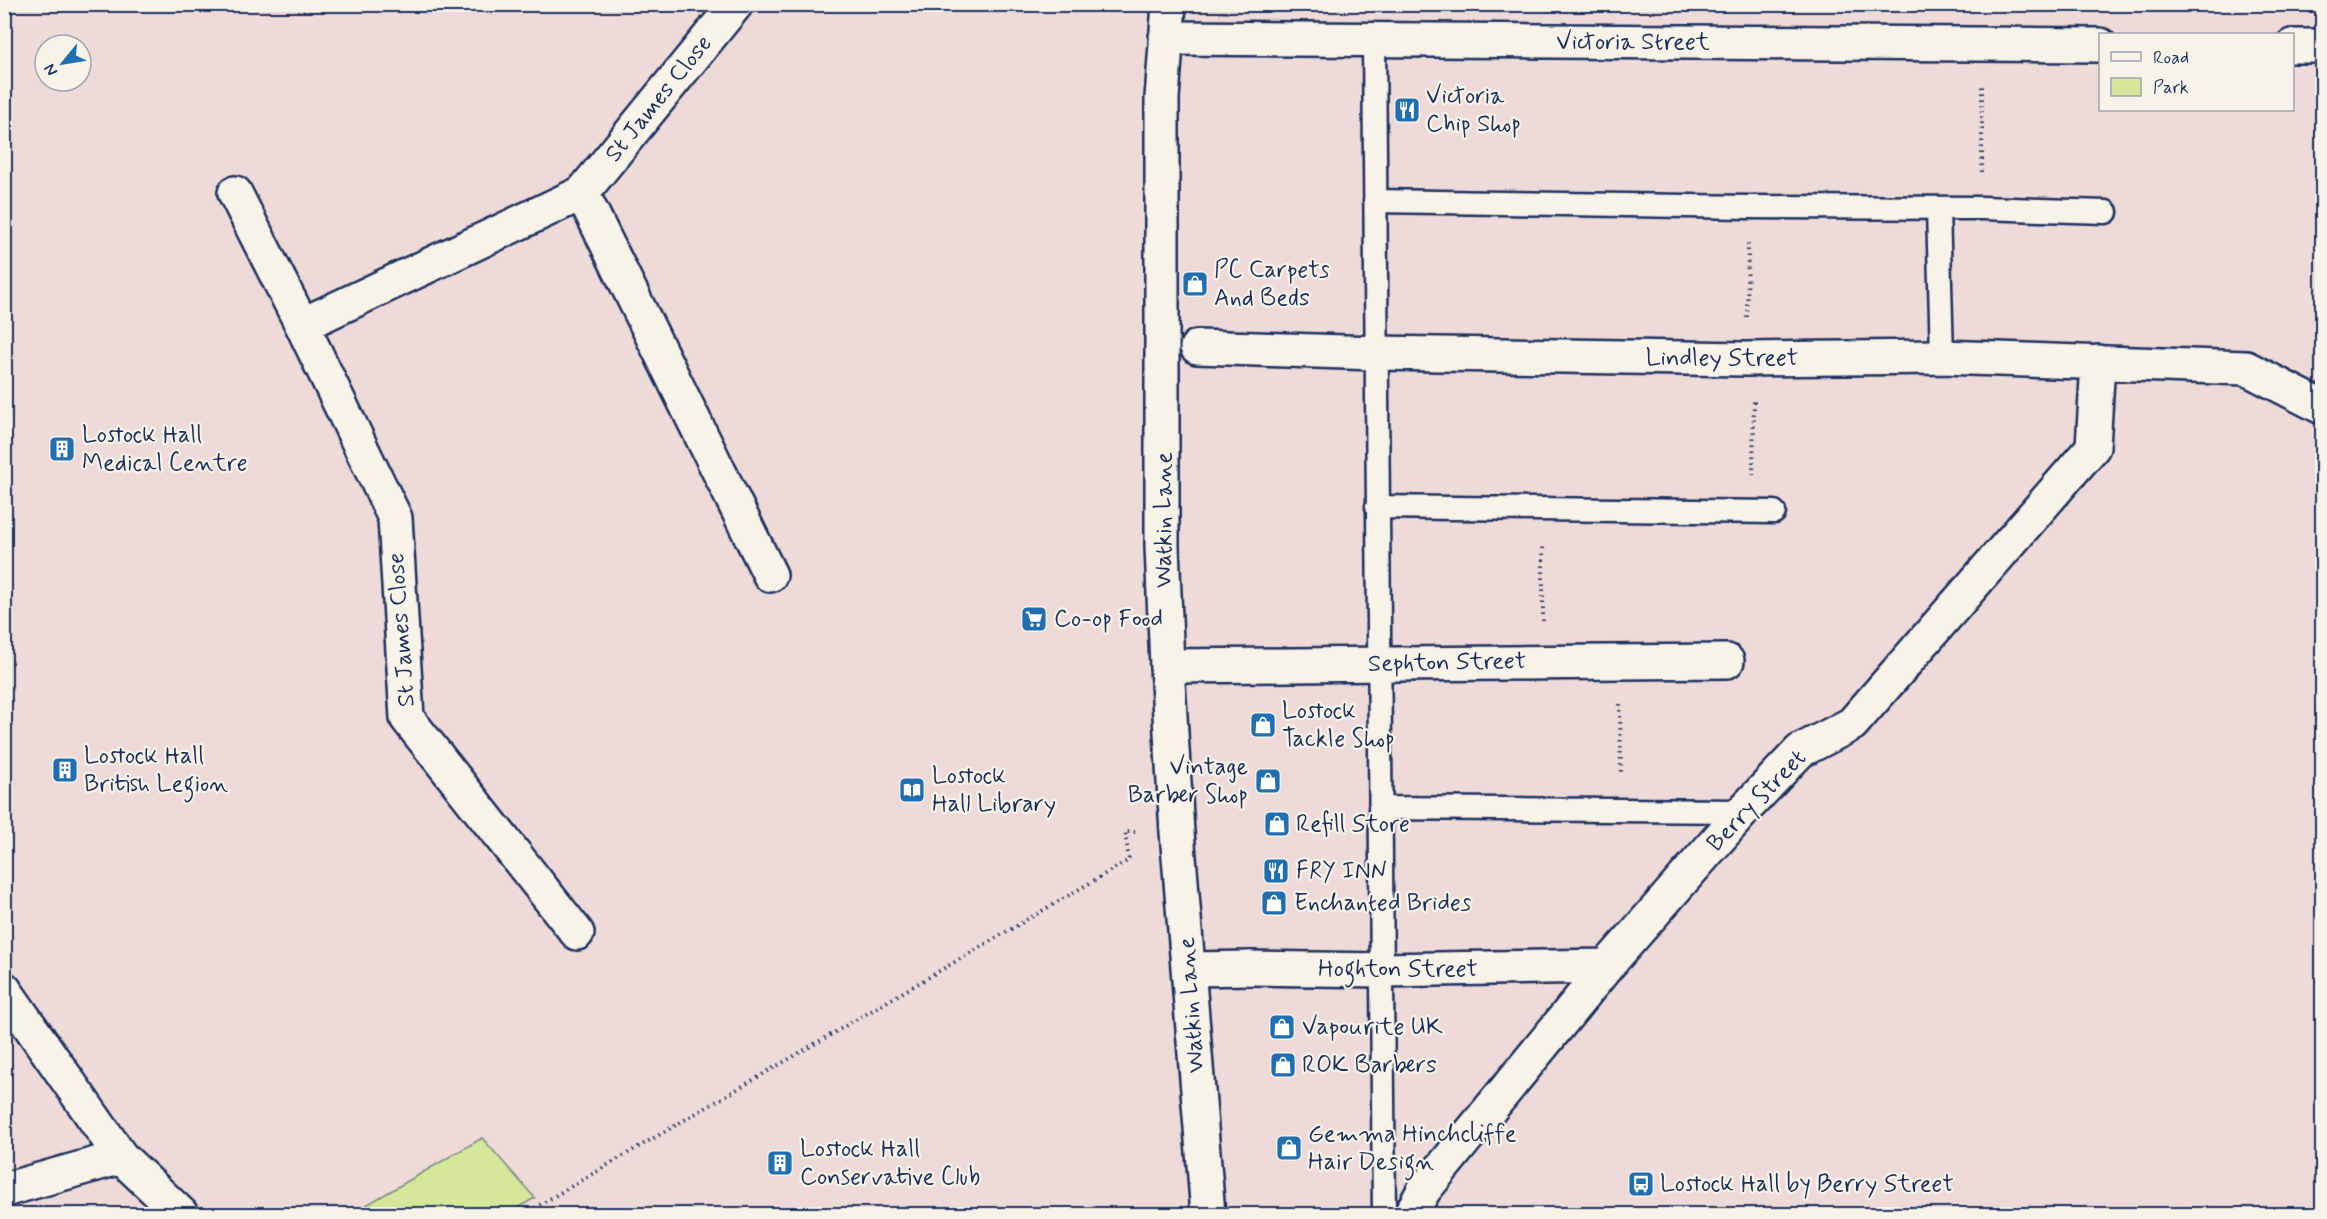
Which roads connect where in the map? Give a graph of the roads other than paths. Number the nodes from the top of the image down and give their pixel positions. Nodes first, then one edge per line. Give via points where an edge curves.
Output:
1 (736, 4) edge
2 (1169, 4) edge
3 (1166, 38) junction
4 (1374, 41) junction
5 (2099, 45) edge
6 (235, 193) dead end
7 (582, 193) junction
8 (1375, 201) junction
9 (1938, 208) junction
10 (2106, 212) dead end
11 (302, 325) junction
12 (1164, 346) junction
13 (1376, 353) junction
14 (1942, 357) junction
15 (2098, 362) junction
16 (2322, 406) edge
17 (1377, 507) junction
18 (1774, 512) dead end
19 (770, 575) dead end
20 (1727, 661) dead end
21 (1379, 664) junction
22 (1167, 666) junction
23 (1380, 808) junction
24 (1743, 811) junction
25 (577, 933) dead end
26 (1607, 966) junction
27 (1190, 969) junction
28 (1382, 970) junction
29 (4, 989) edge
30 (121, 1157) junction
31 (4, 1190) edge
32 (181, 1215) edge
33 (1208, 1215) edge
34 (1384, 1215) edge
35 (1412, 1215) edge

1 - 7 street, St James Close
2 - 3 street, Watkin Lane
3 - 4 street, Victoria Street
3 - 12 street, Watkin Lane via 1162,98
4 - 5 street, Victoria Street
4 - 8 lane
6 - 11 street, St James Close
7 - 11 street, St James Close
7 - 19 street
8 - 9 lane
8 - 13 lane
9 - 10 lane
9 - 14 lane
11 - 25 street, St James Close via 395,518 407,718
12 - 13 street, Lindley Street
12 - 22 street, Watkin Lane via 1162,546
13 - 14 street, Lindley Street via 1746,359
13 - 17 lane
14 - 15 street, Lindley Street
15 - 16 street, Lindley Street via 2246,368
15 - 24 street, Berry Street via 2093,447 1852,724 1800,751
17 - 18 lane
17 - 21 lane
20 - 21 street, Sephton Street
21 - 22 street, Sephton Street
21 - 23 lane
22 - 27 street, Watkin Lane
23 - 24 lane
23 - 28 lane
24 - 26 street, Berry Street
26 - 28 street, Hoghton Street
26 - 35 street, Berry Street via 1424,1190
27 - 28 street, Hoghton Street
27 - 33 street, Watkin Lane
28 - 34 lane
29 - 30 street
30 - 31 street
30 - 32 street

